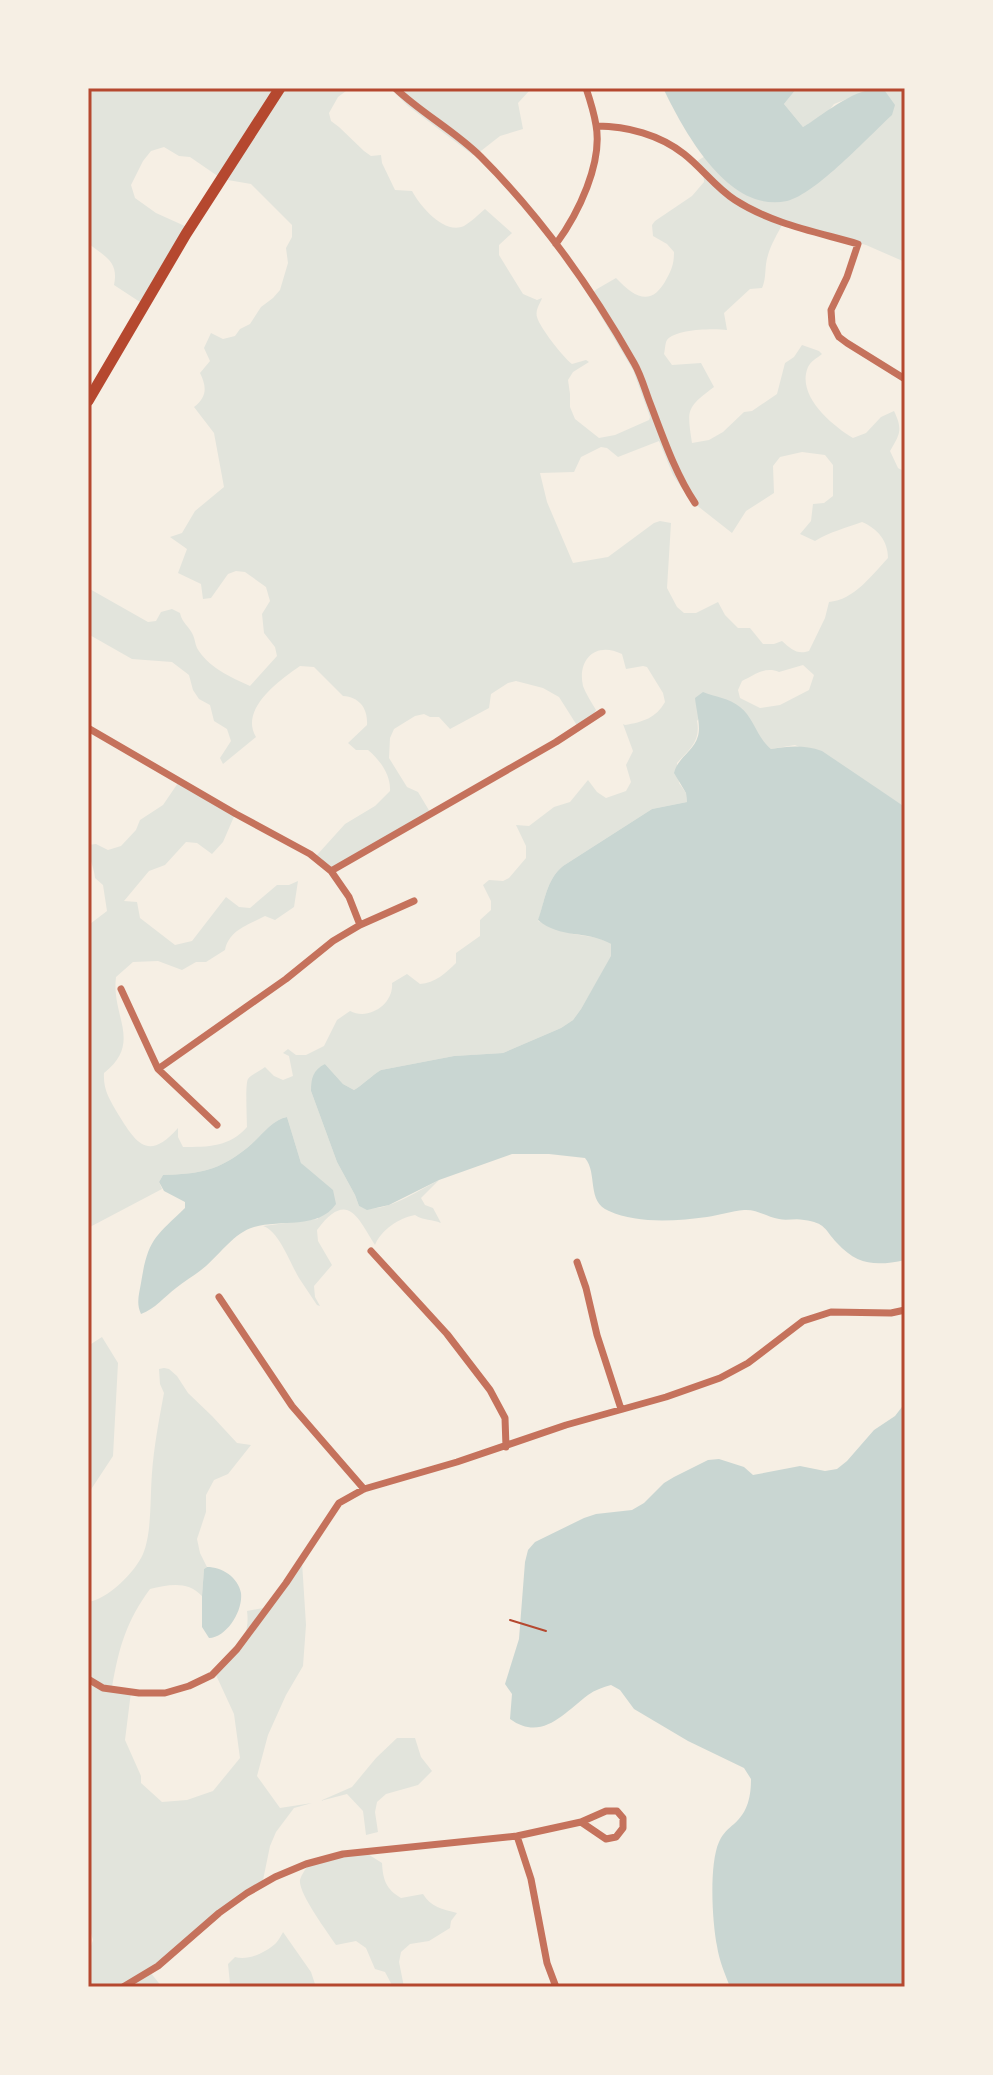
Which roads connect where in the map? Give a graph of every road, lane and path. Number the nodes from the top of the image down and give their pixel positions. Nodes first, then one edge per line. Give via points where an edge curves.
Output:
1 (280, 88) edge
2 (395, 88) edge
3 (586, 88) edge
4 (597, 126) junction
5 (556, 244) junction
6 (905, 379) edge
7 (88, 401) edge
8 (695, 503) dead end
9 (602, 712) dead end
10 (88, 728) edge
11 (331, 871) junction
12 (414, 901) dead end
13 (360, 925) junction
14 (121, 989) dead end
15 (158, 1069) junction
16 (217, 1125) dead end
17 (371, 1251) dead end
18 (577, 1262) dead end
19 (219, 1297) dead end
20 (905, 1310) edge
21 (621, 1409) junction
22 (506, 1447) junction
23 (364, 1489) junction
24 (510, 1620) dead end
25 (546, 1631) dead end
26 (88, 1679) edge
27 (581, 1822) junction
28 (517, 1836) junction
29 (123, 1987) edge
30 (556, 1987) edge

1 - 7 main road
2 - 5 street via 480,156
3 - 4 street
4 - 5 street via 591,174
4 - 6 street via 638,131 683,153 748,208 858,244 831,310 832,324 839,337
5 - 8 street via 636,367 675,467
9 - 11 street
10 - 11 street via 310,854
11 - 13 street
12 - 13 street
13 - 15 street
14 - 15 street
15 - 16 street
17 - 22 street via 490,1390 505,1418
18 - 21 street
19 - 23 street via 292,1406
20 - 21 street via 831,1312 803,1321 720,1378
21 - 22 street
22 - 23 street
23 - 26 street via 339,1503 278,1594 212,1675 165,1693 103,1688
24 - 25 path
27 - 27 street via 606,1839 623,1828 617,1811
27 - 28 street
28 - 29 street via 343,1854 306,1864 247,1893 158,1966
28 - 30 street

